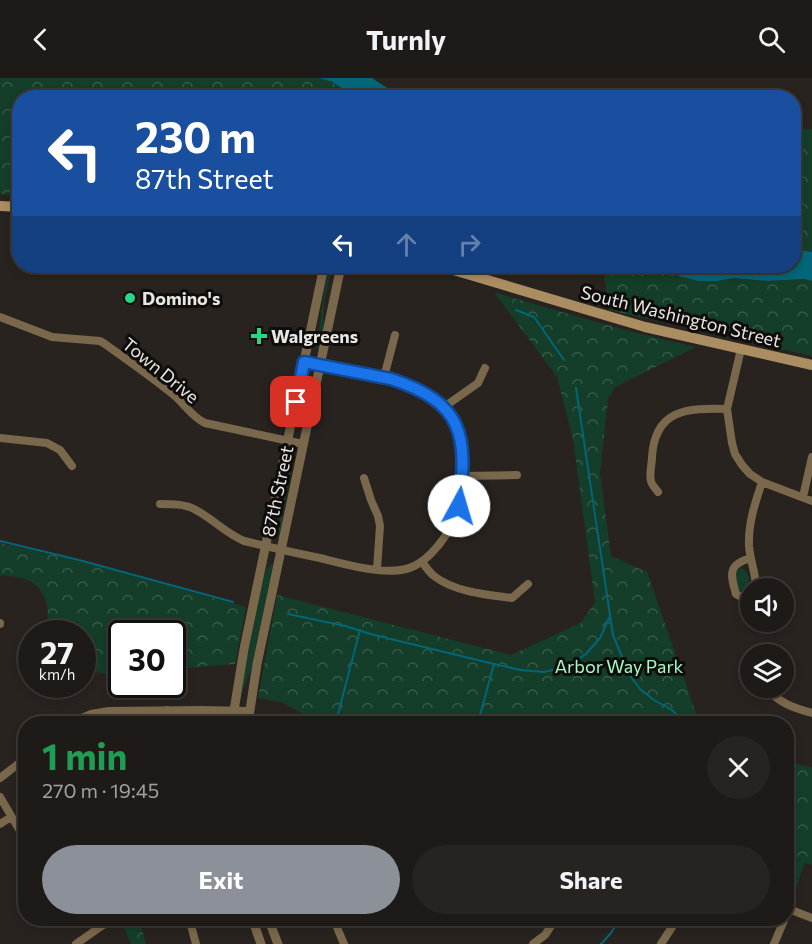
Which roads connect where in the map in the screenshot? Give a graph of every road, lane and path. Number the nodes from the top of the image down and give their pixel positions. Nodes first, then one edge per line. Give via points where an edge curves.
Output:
1 (323, 273) edge
2 (340, 273) edge
3 (463, 273) edge
4 (0, 318) edge
5 (394, 335) dead end
6 (741, 349) junction
7 (304, 362) junction
8 (320, 365) junction
9 (812, 365) edge
10 (485, 368) dead end
11 (384, 377) junction
12 (444, 407) junction
13 (727, 409) junction
14 (0, 438) edge
15 (287, 441) junction
16 (303, 444) junction
17 (812, 457) edge
18 (72, 466) dead end
19 (517, 475) dead end
20 (462, 476) junction
21 (364, 478) dead end
22 (762, 482) junction
23 (658, 492) dead end
24 (803, 497) junction
25 (812, 501) edge
26 (160, 504) dead end
27 (265, 546) junction
28 (282, 549) junction
29 (751, 558) junction
30 (422, 562) junction
31 (377, 569) junction
32 (754, 578) edge
33 (528, 584) dead end
34 (740, 596) edge
35 (777, 698) edge
36 (167, 710) junction
37 (233, 710) junction
38 (249, 711) junction
39 (812, 713) edge
40 (87, 716) edge
41 (167, 716) edge
42 (233, 716) edge
43 (249, 716) edge
44 (18, 764) edge
45 (0, 778) edge
46 (0, 798) edge
47 (11, 817) junction
48 (0, 824) edge
49 (18, 828) edge
50 (794, 914) edge
51 (812, 918) edge
52 (103, 926) edge
53 (191, 926) edge
54 (255, 926) edge
55 (271, 926) edge
56 (336, 926) edge
57 (551, 926) edge
58 (673, 926) edge
59 (781, 926) edge
60 (75, 944) edge
61 (196, 944) edge
62 (261, 944) edge
63 (278, 944) edge
64 (344, 944) edge
65 (533, 944) edge
66 (661, 944) edge
67 (774, 944) edge

1 - 7 street, 87th Street
2 - 8 street, 87th Street
3 - 6 main road, South Washington Street via 613,318
4 - 15 street, Town Drive via 52,337 100,341 170,391 199,421
5 - 11 street
6 - 9 main road, South Washington Street
6 - 13 street
7 - 8 street
7 - 15 street, 87th Street
8 - 11 street
8 - 16 street, 87th Street
10 - 12 street via 478,383
11 - 12 street via 405,383
12 - 20 street via 460,434
13 - 22 street via 735,454 746,470
13 - 23 street via 681,412 664,423 656,435 652,460 651,481
14 - 18 street via 47,443 60,450
15 - 16 street, Town Drive
15 - 27 street, 87th Street
16 - 28 street, 87th Street
17 - 24 street
19 - 20 street
20 - 30 street via 454,519
21 - 31 street via 380,525
22 - 24 street
22 - 29 street via 750,524
24 - 25 street
26 - 27 street via 193,508 236,537
27 - 28 street
27 - 37 street, 87th Street
28 - 31 street
28 - 38 street, 87th Street
29 - 32 street
29 - 34 street via 735,565 732,573 736,594
30 - 31 street via 403,569
30 - 33 street via 437,578 479,594 512,598
35 - 39 street
36 - 37 street
36 - 40 street via 109,711
36 - 41 street
37 - 38 street
37 - 42 street, 87th Street
38 - 43 street, 87th Street
44 - 45 street
46 - 47 street
47 - 48 street
47 - 49 street
50 - 51 street
52 - 60 street
53 - 61 street
54 - 62 street
55 - 63 street
56 - 64 street
57 - 65 street
58 - 66 street
59 - 67 street

